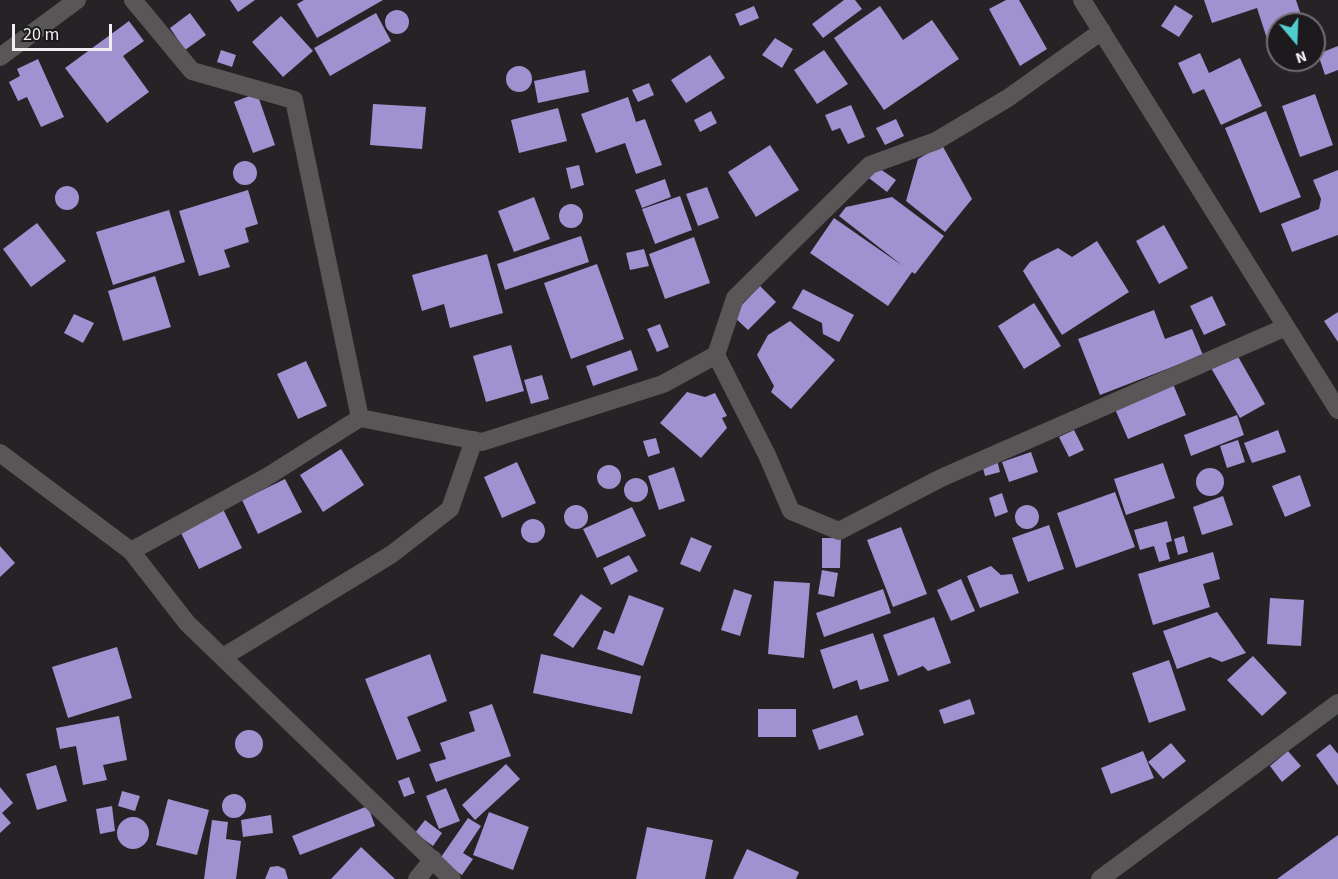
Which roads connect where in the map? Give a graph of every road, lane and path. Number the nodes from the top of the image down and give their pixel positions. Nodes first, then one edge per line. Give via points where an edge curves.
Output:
1 (133, 0) edge
2 (1082, 0) edge
3 (75, 1) edge
4 (1102, 31) junction
5 (0, 57) edge
6 (1286, 327) junction
7 (716, 355) junction
8 (1338, 410) edge
9 (360, 418) junction
10 (474, 440) junction
11 (0, 453) edge
12 (131, 551) junction
13 (223, 657) junction
14 (1338, 703) edge
15 (433, 859) junction
16 (417, 879) edge
17 (452, 879) edge
18 (1100, 879) edge

1 - 9 street via 192,71 294,100
2 - 4 street
3 - 5 street
4 - 6 street
4 - 7 street via 1008,98 936,141 870,165 735,298
6 - 7 street via 941,478 839,531 791,511
6 - 8 street
7 - 10 street via 663,384 482,442
9 - 10 street
9 - 12 street via 265,478
10 - 13 street via 450,509 392,554
11 - 12 street
12 - 13 street via 187,623
13 - 15 street
14 - 18 street
15 - 16 street
15 - 17 street

